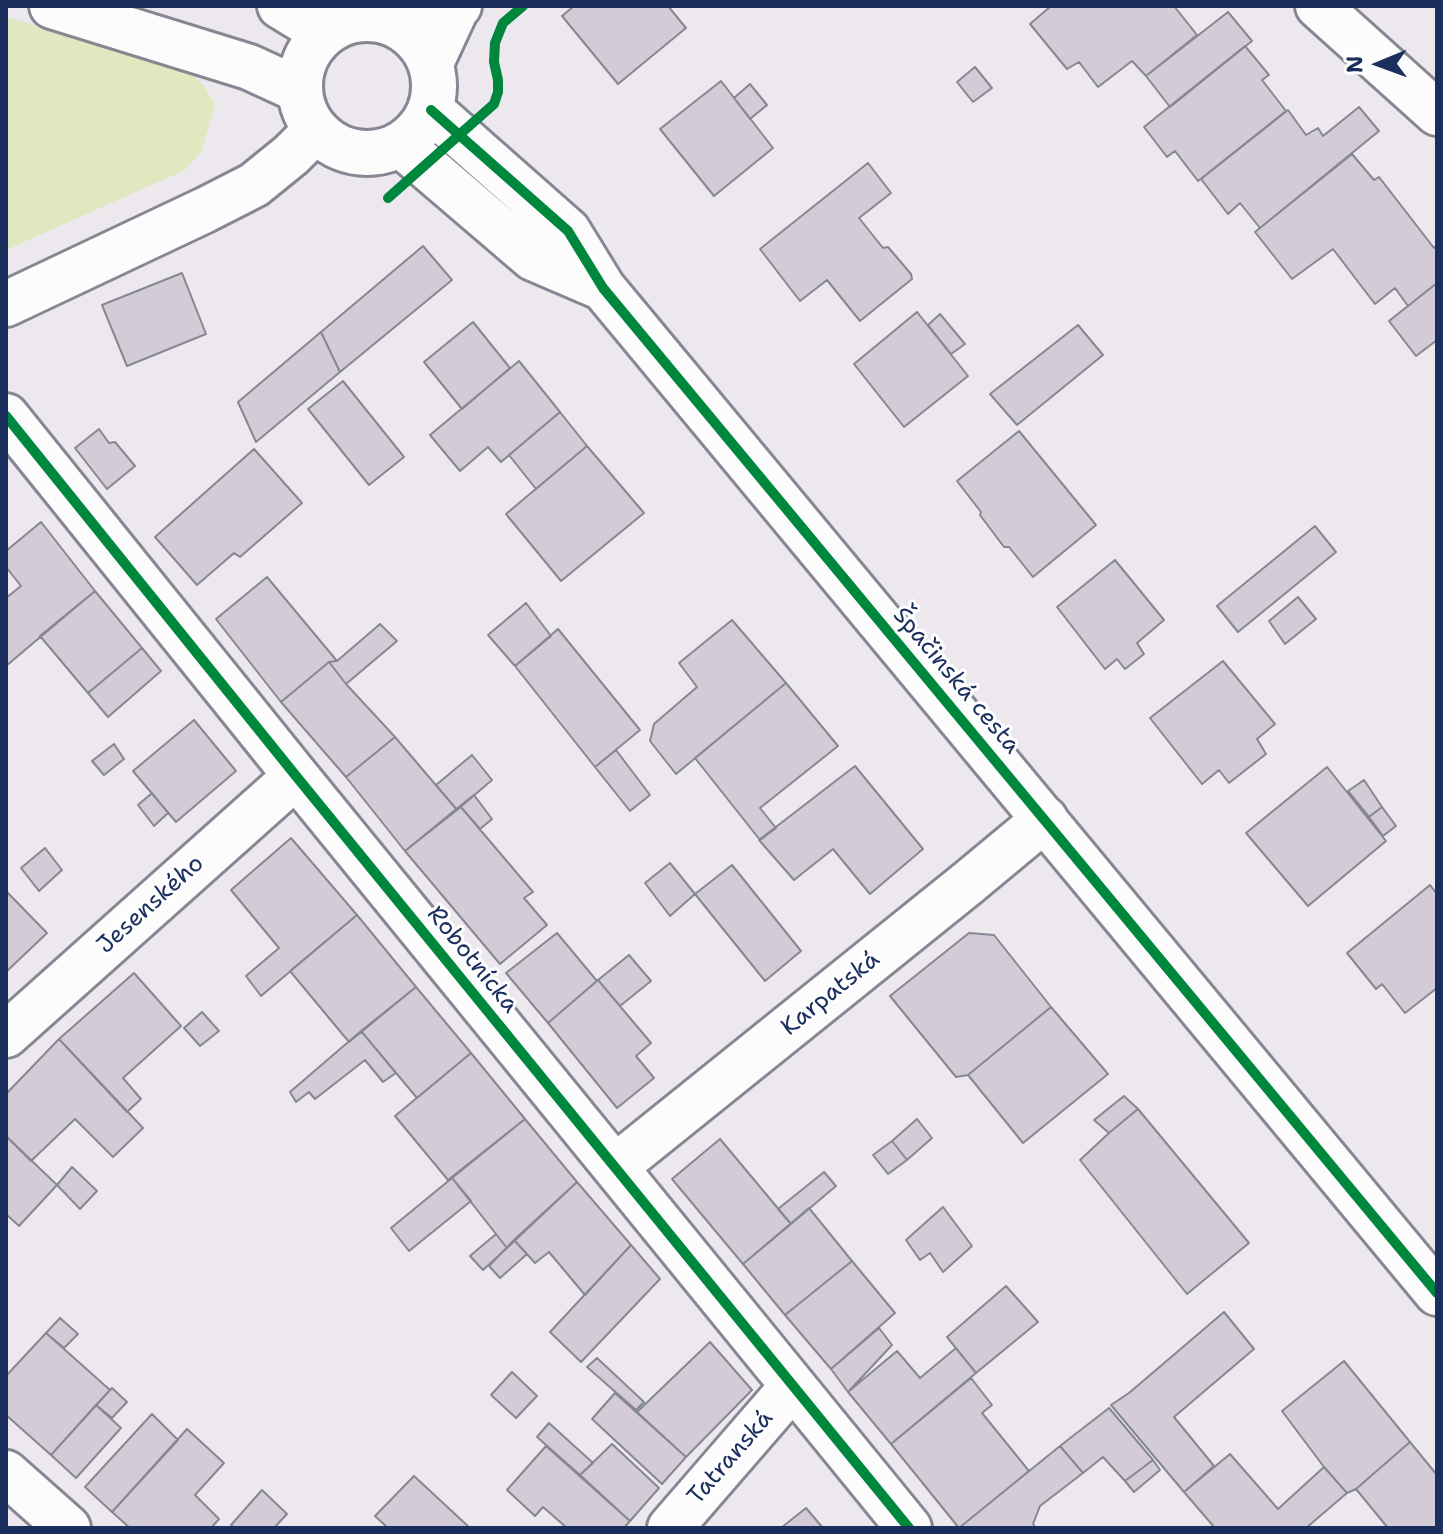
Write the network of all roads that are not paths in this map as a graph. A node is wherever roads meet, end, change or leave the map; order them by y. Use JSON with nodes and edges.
{"nodes":[{"id":1,"x":52,"y":6,"type":"edge"},
{"id":2,"x":280,"y":6,"type":"edge"},
{"id":3,"x":1318,"y":6,"type":"edge"},
{"id":4,"x":458,"y":7,"type":"edge"},
{"id":5,"x":324,"y":33,"type":"junction"},
{"id":6,"x":418,"y":47,"type":"junction"},
{"id":7,"x":299,"y":90,"type":"junction"},
{"id":8,"x":431,"y":110,"type":"junction"},
{"id":9,"x":1437,"y":113,"type":"edge"},
{"id":10,"x":315,"y":131,"type":"junction"},
{"id":11,"x":401,"y":145,"type":"junction"},
{"id":12,"x":603,"y":288,"type":"junction"},
{"id":13,"x":6,"y":304,"type":"edge"},
{"id":14,"x":6,"y":416,"type":"edge"},
{"id":15,"x":296,"y":776,"type":"junction"},
{"id":16,"x":1045,"y":819,"type":"junction"},
{"id":17,"x":6,"y":1035,"type":"edge"},
{"id":18,"x":615,"y":1167,"type":"junction"},
{"id":19,"x":1437,"y":1293,"type":"edge"},
{"id":20,"x":792,"y":1387,"type":"junction"},
{"id":21,"x":6,"y":1473,"type":"edge"},
{"id":22,"x":68,"y":1528,"type":"edge"},
{"id":23,"x":670,"y":1528,"type":"edge"},
{"id":24,"x":909,"y":1528,"type":"edge"}],
"edges":[{"from":1,"to":7,"type":"street"},
{"from":2,"to":5,"type":"street"},
{"from":3,"to":9,"type":"street"},
{"from":4,"to":6,"type":"street"},
{"from":5,"to":6,"type":"street"},
{"from":5,"to":7,"type":"street"},
{"from":6,"to":8,"type":"street"},
{"from":7,"to":10,"type":"street"},
{"from":8,"to":11,"type":"street"},
{"from":8,"to":12,"type":"street","name":"Špačinská cesta"},
{"from":10,"to":11,"type":"street"},
{"from":10,"to":13,"type":"street"},
{"from":11,"to":12,"type":"street","name":"Špačinská cesta"},
{"from":12,"to":16,"type":"street","name":"Špačinská cesta"},
{"from":14,"to":15,"type":"street","name":"Robotnícka"},
{"from":15,"to":17,"type":"street","name":"Jesenského"},
{"from":15,"to":18,"type":"street","name":"Robotnícka"},
{"from":16,"to":18,"type":"street","name":"Karpatská"},
{"from":16,"to":19,"type":"street","name":"Špačinská cesta"},
{"from":18,"to":20,"type":"street","name":"Robotnícka"},
{"from":20,"to":23,"type":"street","name":"Tatranská"},
{"from":20,"to":24,"type":"street","name":"Robotnícka"},
{"from":21,"to":22,"type":"street"}]}
